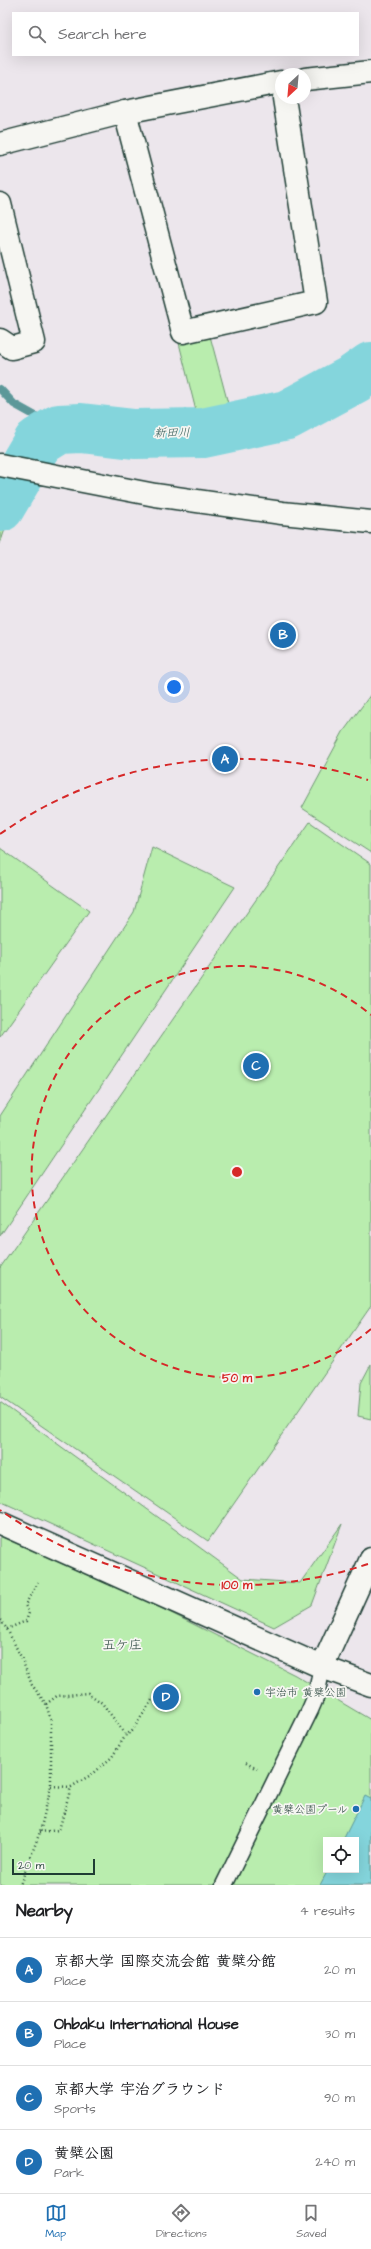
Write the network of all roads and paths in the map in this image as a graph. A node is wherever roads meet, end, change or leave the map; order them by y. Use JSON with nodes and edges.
{"nodes":[{"id":1,"x":371,"y":72,"type":"edge"},
{"id":2,"x":311,"y":78,"type":"edge"},
{"id":3,"x":275,"y":83,"type":"edge"},
{"id":4,"x":285,"y":104,"type":"edge"},
{"id":5,"x":125,"y":112,"type":"junction"},
{"id":6,"x":0,"y":144,"type":"edge"},
{"id":7,"x":0,"y":204,"type":"edge"},
{"id":8,"x":0,"y":340,"type":"edge"},
{"id":9,"x":0,"y":465,"type":"edge"},
{"id":10,"x":371,"y":522,"type":"edge"},
{"id":11,"x":0,"y":1523,"type":"edge"},
{"id":12,"x":371,"y":1559,"type":"edge"},
{"id":13,"x":38,"y":1582,"type":"dead end"},
{"id":14,"x":0,"y":1620,"type":"edge"},
{"id":15,"x":7,"y":1630,"type":"junction"},
{"id":16,"x":322,"y":1667,"type":"junction"},
{"id":17,"x":371,"y":1685,"type":"edge"},
{"id":18,"x":180,"y":1698,"type":"dead end"},
{"id":19,"x":46,"y":1704,"type":"junction"},
{"id":20,"x":126,"y":1735,"type":"junction"},
{"id":21,"x":246,"y":1763,"type":"dead end"},
{"id":22,"x":258,"y":1769,"type":"dead end"},
{"id":23,"x":51,"y":1786,"type":"junction"},
{"id":24,"x":71,"y":1787,"type":"junction"},
{"id":25,"x":40,"y":1832,"type":"junction"},
{"id":26,"x":20,"y":1885,"type":"edge"},
{"id":27,"x":224,"y":1885,"type":"edge"}],
"edges":[{"from":1,"to":2,"type":"street"},
{"from":3,"to":5,"type":"street"},
{"from":4,"to":5,"type":"street"},
{"from":5,"to":6,"type":"street"},
{"from":7,"to":8,"type":"street"},
{"from":9,"to":10,"type":"street"},
{"from":11,"to":16,"type":"street"},
{"from":12,"to":16,"type":"street"},
{"from":13,"to":15,"type":"path"},
{"from":14,"to":15,"type":"path"},
{"from":15,"to":19,"type":"path"},
{"from":16,"to":17,"type":"street"},
{"from":16,"to":27,"type":"lane"},
{"from":18,"to":20,"type":"path"},
{"from":19,"to":20,"type":"path"},
{"from":19,"to":23,"type":"path"},
{"from":20,"to":24,"type":"path"},
{"from":21,"to":22,"type":"path"},
{"from":23,"to":24,"type":"path"},
{"from":23,"to":25,"type":"path"},
{"from":24,"to":25,"type":"path"},
{"from":25,"to":26,"type":"path"}]}
